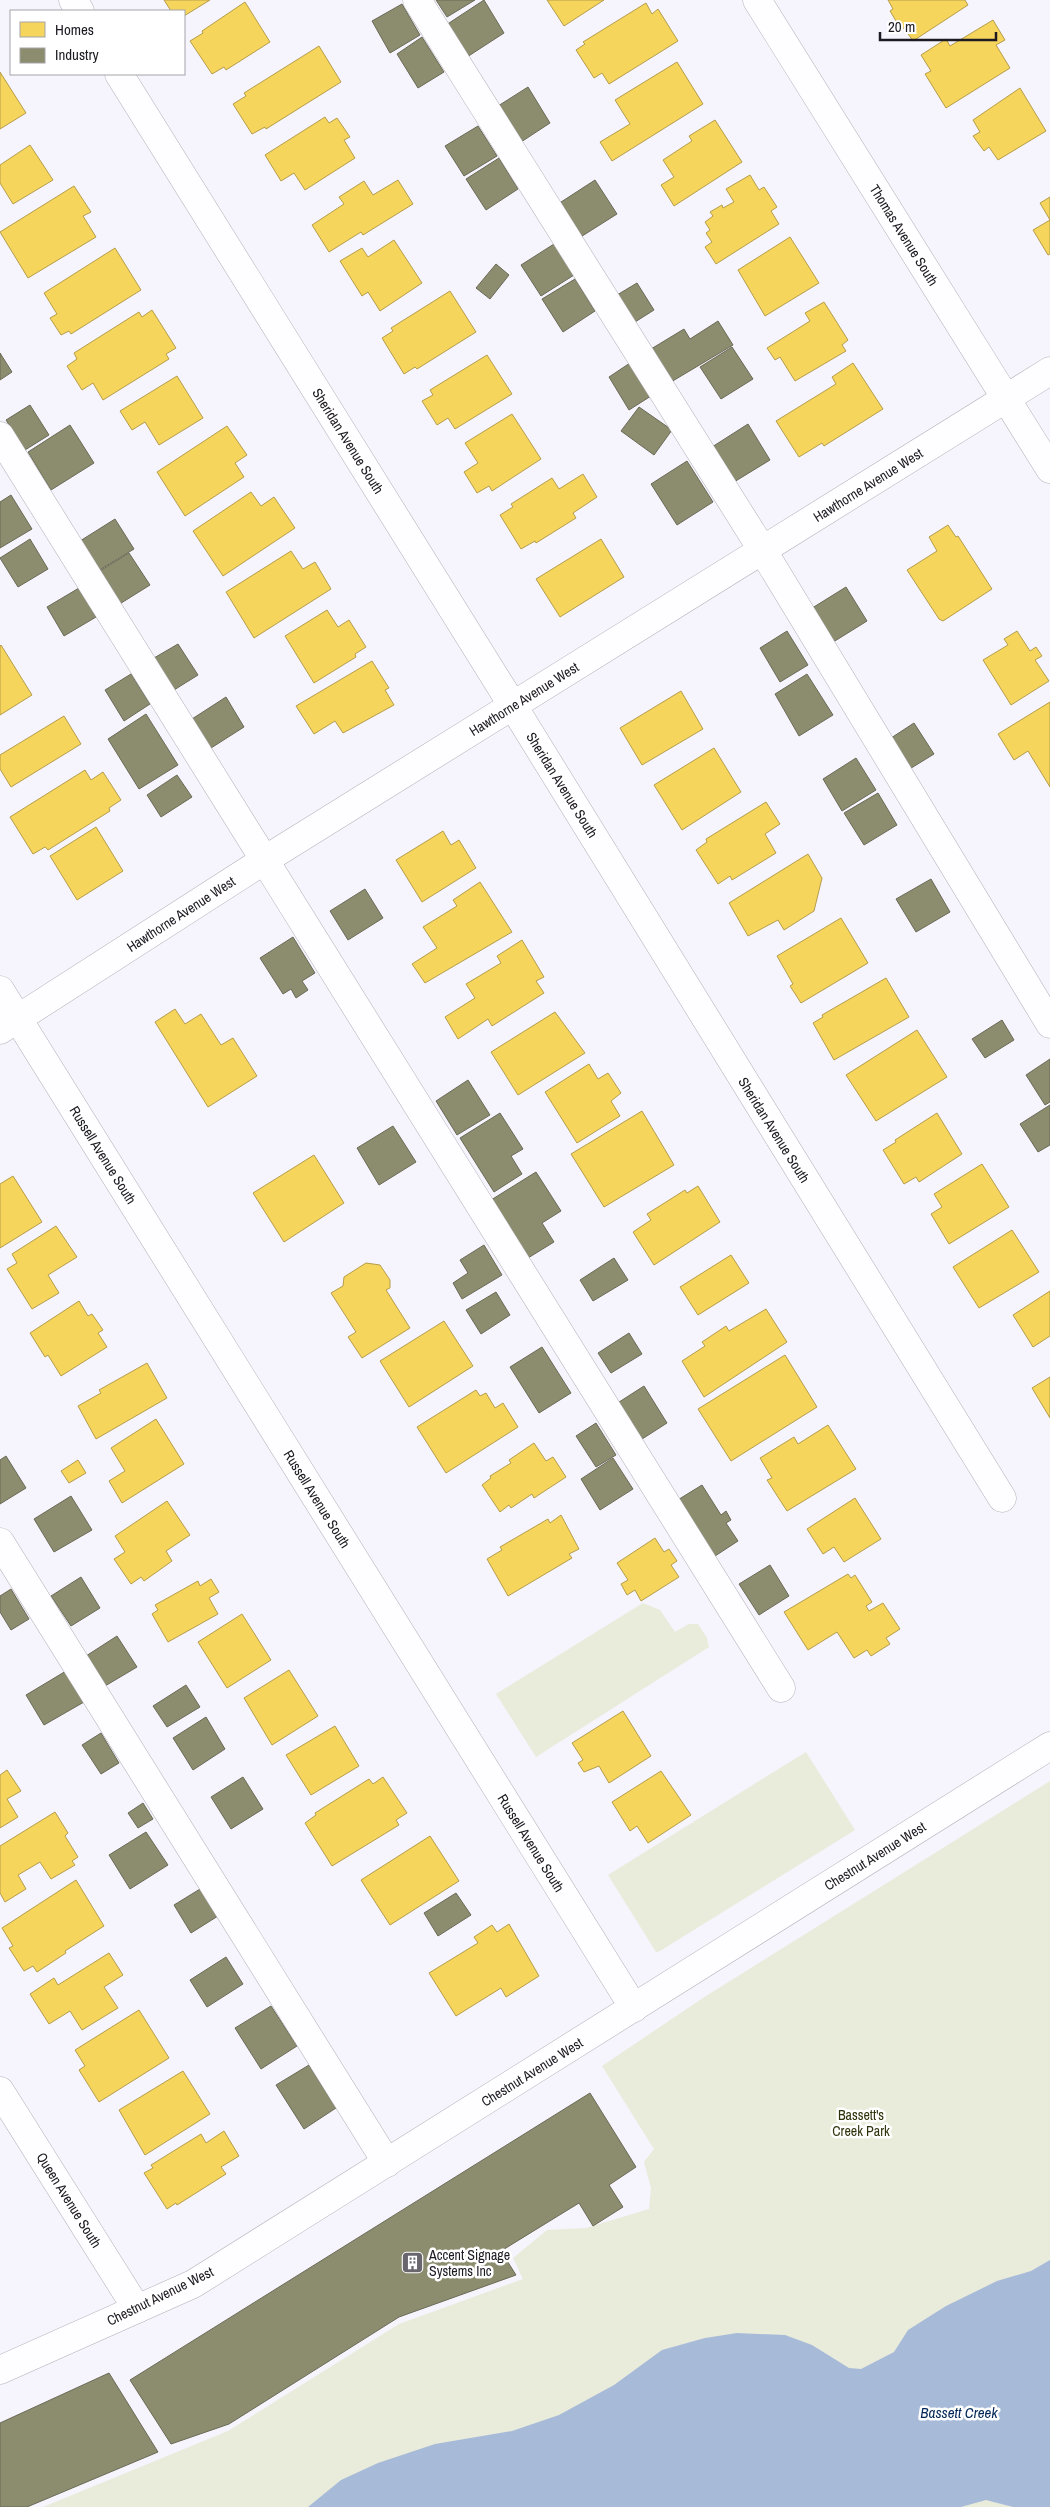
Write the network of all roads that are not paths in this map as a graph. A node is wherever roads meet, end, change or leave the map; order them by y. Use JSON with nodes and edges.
{"nodes":[{"id":1,"x":417,"y":0,"type":"edge"},
{"id":2,"x":758,"y":0,"type":"edge"},
{"id":3,"x":120,"y":75,"type":"edge"},
{"id":4,"x":1050,"y":370,"type":"edge"},
{"id":5,"x":1005,"y":398,"type":"junction"},
{"id":6,"x":0,"y":436,"type":"edge"},
{"id":7,"x":1050,"y":469,"type":"edge"},
{"id":8,"x":763,"y":550,"type":"junction"},
{"id":9,"x":513,"y":706,"type":"junction"},
{"id":10,"x":263,"y":861,"type":"junction"},
{"id":11,"x":0,"y":990,"type":"edge"},
{"id":12,"x":9,"y":1024,"type":"edge"},
{"id":13,"x":1050,"y":1024,"type":"edge"},
{"id":14,"x":1002,"y":1498,"type":"dead end"},
{"id":15,"x":0,"y":1542,"type":"edge"},
{"id":16,"x":781,"y":1688,"type":"dead end"},
{"id":17,"x":1050,"y":1746,"type":"edge"},
{"id":18,"x":634,"y":2008,"type":"junction"},
{"id":19,"x":0,"y":2091,"type":"edge"},
{"id":20,"x":387,"y":2163,"type":"junction"},
{"id":21,"x":138,"y":2309,"type":"junction"},
{"id":22,"x":0,"y":2370,"type":"edge"}],
"edges":[{"from":1,"to":8,"type":"street"},
{"from":2,"to":5,"type":"street","name":"Thomas Avenue South"},
{"from":3,"to":9,"type":"street","name":"Sheridan Avenue South"},
{"from":4,"to":5,"type":"street","name":"Hawthorne Avenue West"},
{"from":5,"to":7,"type":"street","name":"Thomas Avenue South"},
{"from":5,"to":8,"type":"street","name":"Hawthorne Avenue West"},
{"from":6,"to":10,"type":"street"},
{"from":8,"to":9,"type":"street","name":"Hawthorne Avenue West"},
{"from":8,"to":13,"type":"street"},
{"from":9,"to":10,"type":"street","name":"Hawthorne Avenue West"},
{"from":9,"to":14,"type":"street","name":"Sheridan Avenue South"},
{"from":10,"to":12,"type":"street","name":"Hawthorne Avenue West"},
{"from":10,"to":16,"type":"street"},
{"from":11,"to":12,"type":"street","name":"Russell Avenue South"},
{"from":12,"to":18,"type":"street","name":"Russell Avenue South"},
{"from":15,"to":20,"type":"street"},
{"from":17,"to":18,"type":"street","name":"Chestnut Avenue West"},
{"from":18,"to":20,"type":"street","name":"Chestnut Avenue West"},
{"from":19,"to":21,"type":"street","name":"Queen Avenue South"},
{"from":20,"to":21,"type":"street","name":"Chestnut Avenue West"},
{"from":21,"to":22,"type":"street","name":"Chestnut Avenue West"}]}
